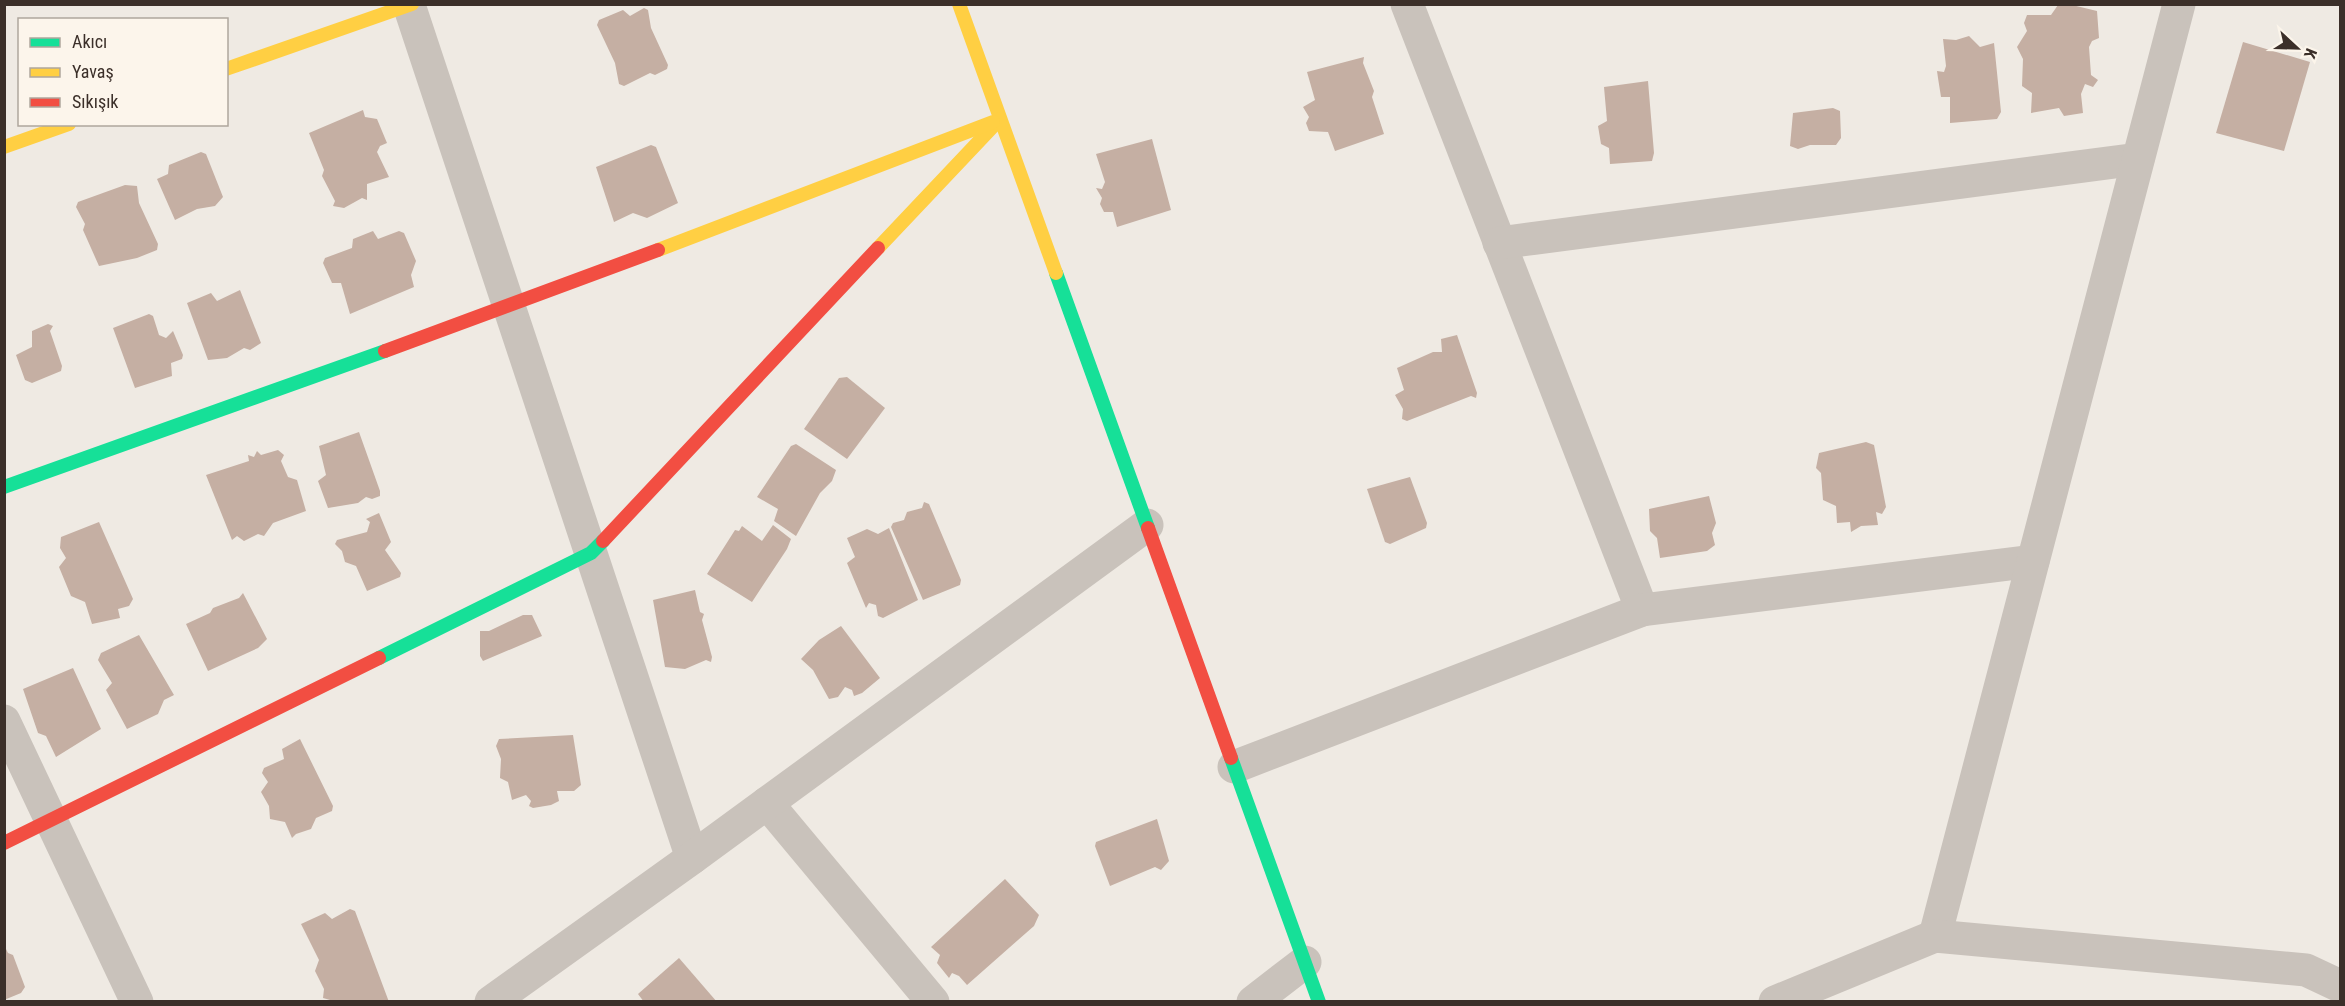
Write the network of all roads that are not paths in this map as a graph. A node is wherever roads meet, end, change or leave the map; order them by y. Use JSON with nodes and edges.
{"nodes":[{"id":1,"x":959,"y":4,"type":"edge"},
{"id":2,"x":1407,"y":4,"type":"edge"},
{"id":3,"x":2179,"y":4,"type":"edge"},
{"id":4,"x":411,"y":5,"type":"edge"},
{"id":5,"x":228,"y":68,"type":"edge"},
{"id":6,"x":1000,"y":119,"type":"junction"},
{"id":7,"x":63,"y":126,"type":"edge"},
{"id":8,"x":4,"y":147,"type":"edge"},
{"id":9,"x":2138,"y":159,"type":"junction"},
{"id":10,"x":1499,"y":243,"type":"junction"},
{"id":11,"x":509,"y":307,"type":"junction"},
{"id":12,"x":4,"y":487,"type":"edge"},
{"id":13,"x":1147,"y":525,"type":"junction"},
{"id":14,"x":591,"y":553,"type":"junction"},
{"id":15,"x":2033,"y":561,"type":"junction"},
{"id":16,"x":1642,"y":610,"type":"junction"},
{"id":17,"x":4,"y":721,"type":"edge"},
{"id":18,"x":1234,"y":767,"type":"junction"},
{"id":19,"x":767,"y":803,"type":"junction"},
{"id":20,"x":51,"y":819,"type":"junction"},
{"id":21,"x":4,"y":843,"type":"edge"},
{"id":22,"x":692,"y":858,"type":"junction"},
{"id":23,"x":1935,"y":936,"type":"junction"},
{"id":24,"x":1305,"y":962,"type":"junction"},
{"id":25,"x":2340,"y":986,"type":"edge"},
{"id":26,"x":137,"y":1002,"type":"edge"},
{"id":27,"x":491,"y":1002,"type":"edge"},
{"id":28,"x":933,"y":1002,"type":"edge"},
{"id":29,"x":1253,"y":1002,"type":"edge"},
{"id":30,"x":1319,"y":1002,"type":"edge"},
{"id":31,"x":1775,"y":1002,"type":"edge"}],
"edges":[{"from":1,"to":6,"type":"street"},
{"from":2,"to":10,"type":"street"},
{"from":3,"to":9,"type":"street"},
{"from":4,"to":5,"type":"street"},
{"from":4,"to":11,"type":"street"},
{"from":6,"to":11,"type":"street"},
{"from":6,"to":13,"type":"street"},
{"from":6,"to":14,"type":"street"},
{"from":7,"to":8,"type":"street"},
{"from":9,"to":10,"type":"street"},
{"from":9,"to":15,"type":"street"},
{"from":10,"to":16,"type":"street"},
{"from":11,"to":12,"type":"street"},
{"from":11,"to":14,"type":"street"},
{"from":13,"to":18,"type":"street"},
{"from":13,"to":19,"type":"street"},
{"from":14,"to":20,"type":"street"},
{"from":14,"to":22,"type":"street"},
{"from":15,"to":16,"type":"street"},
{"from":15,"to":23,"type":"street"},
{"from":16,"to":18,"type":"street"},
{"from":17,"to":20,"type":"street"},
{"from":18,"to":24,"type":"street"},
{"from":19,"to":22,"type":"street"},
{"from":19,"to":28,"type":"street"},
{"from":20,"to":21,"type":"street"},
{"from":20,"to":26,"type":"street"},
{"from":22,"to":27,"type":"street"},
{"from":23,"to":25,"type":"street"},
{"from":23,"to":31,"type":"street"},
{"from":24,"to":29,"type":"street"},
{"from":24,"to":30,"type":"street"}]}
